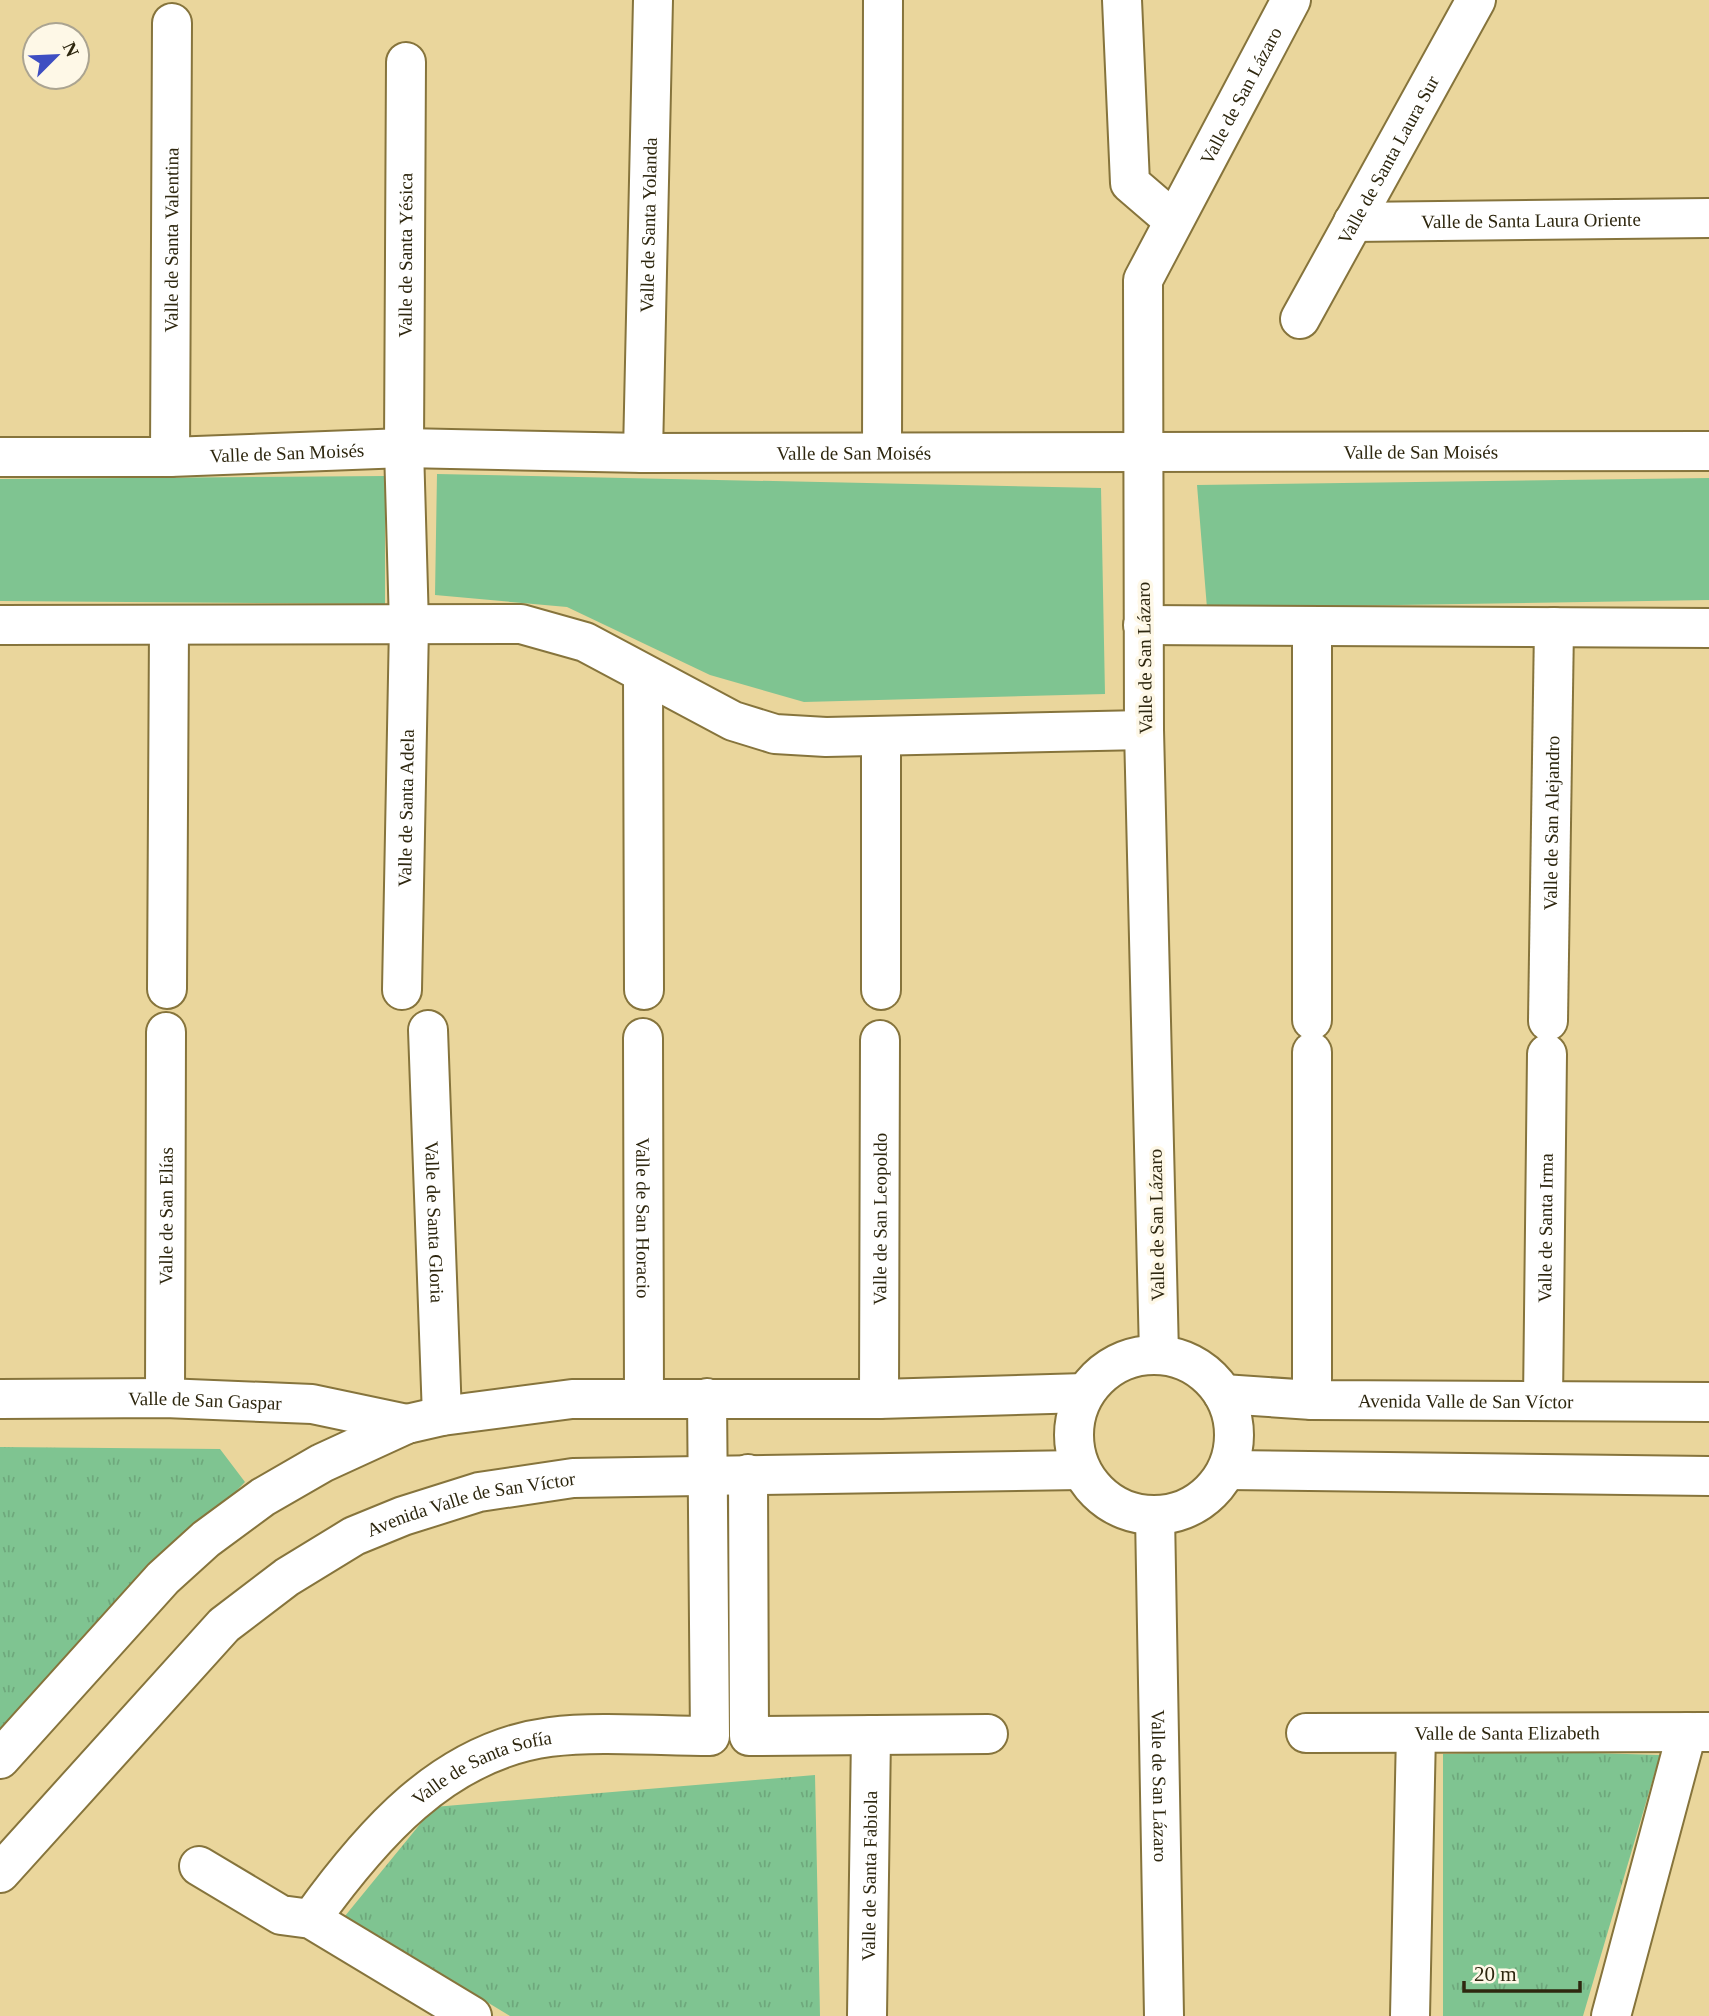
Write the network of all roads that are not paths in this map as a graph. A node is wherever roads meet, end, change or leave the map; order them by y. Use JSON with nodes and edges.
{"nodes":[{"id":1,"x":653,"y":0,"type":"edge"},
{"id":2,"x":883,"y":0,"type":"edge"},
{"id":3,"x":1122,"y":0,"type":"edge"},
{"id":4,"x":1291,"y":0,"type":"edge"},
{"id":5,"x":1476,"y":0,"type":"edge"},
{"id":6,"x":172,"y":23,"type":"dead end"},
{"id":7,"x":405,"y":62,"type":"dead end"},
{"id":8,"x":1709,"y":218,"type":"edge"},
{"id":9,"x":1173,"y":220,"type":"junction"},
{"id":10,"x":1353,"y":222,"type":"junction"},
{"id":11,"x":1300,"y":318,"type":"dead end"},
{"id":12,"x":404,"y":448,"type":"junction"},
{"id":13,"x":882,"y":452,"type":"junction"},
{"id":14,"x":1709,"y":452,"type":"edge"},
{"id":15,"x":643,"y":453,"type":"junction"},
{"id":16,"x":1142,"y":453,"type":"junction"},
{"id":17,"x":0,"y":457,"type":"edge"},
{"id":18,"x":170,"y":457,"type":"junction"},
{"id":19,"x":0,"y":625,"type":"edge"},
{"id":20,"x":409,"y":625,"type":"junction"},
{"id":21,"x":1143,"y":625,"type":"junction"},
{"id":22,"x":1312,"y":626,"type":"junction"},
{"id":23,"x":169,"y":627,"type":"junction"},
{"id":24,"x":1554,"y":627,"type":"junction"},
{"id":25,"x":1709,"y":628,"type":"edge"},
{"id":26,"x":643,"y":675,"type":"junction"},
{"id":27,"x":1144,"y":730,"type":"junction"},
{"id":28,"x":881,"y":736,"type":"junction"},
{"id":29,"x":167,"y":989,"type":"dead end"},
{"id":30,"x":402,"y":990,"type":"dead end"},
{"id":31,"x":644,"y":990,"type":"dead end"},
{"id":32,"x":881,"y":990,"type":"dead end"},
{"id":33,"x":428,"y":1030,"type":"dead end"},
{"id":34,"x":166,"y":1032,"type":"dead end"},
{"id":35,"x":1548,"y":1037,"type":"joint"},
{"id":36,"x":643,"y":1038,"type":"dead end"},
{"id":37,"x":880,"y":1040,"type":"dead end"},
{"id":38,"x":1159,"y":1354,"type":"junction"},
{"id":39,"x":1084,"y":1393,"type":"junction"},
{"id":40,"x":1223,"y":1394,"type":"junction"},
{"id":41,"x":165,"y":1398,"type":"junction"},
{"id":42,"x":706,"y":1398,"type":"junction"},
{"id":43,"x":0,"y":1399,"type":"edge"},
{"id":44,"x":644,"y":1399,"type":"junction"},
{"id":45,"x":879,"y":1399,"type":"junction"},
{"id":46,"x":1312,"y":1400,"type":"junction"},
{"id":47,"x":1543,"y":1401,"type":"junction"},
{"id":48,"x":1709,"y":1402,"type":"edge"},
{"id":49,"x":425,"y":1420,"type":"junction"},
{"id":50,"x":1081,"y":1470,"type":"junction"},
{"id":51,"x":1227,"y":1470,"type":"junction"},
{"id":52,"x":707,"y":1474,"type":"junction"},
{"id":53,"x":748,"y":1474,"type":"junction"},
{"id":54,"x":1709,"y":1476,"type":"edge"},
{"id":55,"x":1155,"y":1516,"type":"junction"},
{"id":56,"x":1698,"y":1732,"type":"edge"},
{"id":57,"x":1306,"y":1733,"type":"dead end"},
{"id":58,"x":1416,"y":1733,"type":"junction"},
{"id":59,"x":988,"y":1734,"type":"dead end"},
{"id":60,"x":871,"y":1735,"type":"junction"},
{"id":61,"x":0,"y":1759,"type":"edge"},
{"id":62,"x":199,"y":1866,"type":"dead end"},
{"id":63,"x":0,"y":1873,"type":"edge"},
{"id":64,"x":311,"y":1919,"type":"junction"},
{"id":65,"x":471,"y":2016,"type":"edge"},
{"id":66,"x":867,"y":2016,"type":"edge"},
{"id":67,"x":1164,"y":2016,"type":"edge"},
{"id":68,"x":1410,"y":2016,"type":"edge"},
{"id":69,"x":1611,"y":2016,"type":"edge"}],
"edges":[{"from":1,"to":15,"type":"street","name":"Valle de Santa Yolanda"},
{"from":2,"to":13,"type":"street"},
{"from":3,"to":9,"type":"street"},
{"from":4,"to":9,"type":"street","name":"Valle de San Lázaro"},
{"from":5,"to":10,"type":"street","name":"Valle de Santa Laura Sur"},
{"from":6,"to":18,"type":"street","name":"Valle de Santa Valentina"},
{"from":7,"to":12,"type":"street","name":"Valle de Santa Yésica"},
{"from":8,"to":10,"type":"street","name":"Valle de Santa Laura Oriente"},
{"from":9,"to":16,"type":"street","name":"Valle de San Lázaro"},
{"from":10,"to":11,"type":"street","name":"Valle de Santa Laura Sur"},
{"from":12,"to":15,"type":"street","name":"Valle de San Moisés"},
{"from":12,"to":18,"type":"street","name":"Valle de San Moisés"},
{"from":12,"to":20,"type":"street","name":"Valle de Santa Yésica"},
{"from":13,"to":15,"type":"street","name":"Valle de San Moisés"},
{"from":13,"to":16,"type":"street","name":"Valle de San Moisés"},
{"from":14,"to":16,"type":"street","name":"Valle de San Moisés"},
{"from":16,"to":21,"type":"street","name":"Valle de San Lázaro"},
{"from":17,"to":18,"type":"street","name":"Valle de San Moisés"},
{"from":19,"to":23,"type":"street"},
{"from":20,"to":23,"type":"street"},
{"from":20,"to":26,"type":"street"},
{"from":20,"to":30,"type":"street","name":"Valle de Santa Adela"},
{"from":21,"to":22,"type":"street"},
{"from":21,"to":27,"type":"street","name":"Valle de San Lázaro"},
{"from":22,"to":24,"type":"street"},
{"from":22,"to":46,"type":"street"},
{"from":23,"to":29,"type":"street"},
{"from":24,"to":25,"type":"street"},
{"from":24,"to":35,"type":"street","name":"Valle de San Alejandro"},
{"from":26,"to":28,"type":"street"},
{"from":26,"to":31,"type":"street"},
{"from":27,"to":28,"type":"street"},
{"from":27,"to":38,"type":"street","name":"Valle de San Lázaro"},
{"from":28,"to":32,"type":"street"},
{"from":33,"to":49,"type":"street","name":"Valle de Santa Gloria"},
{"from":34,"to":41,"type":"street","name":"Valle de San Elías"},
{"from":35,"to":47,"type":"street","name":"Valle de Santa Irma"},
{"from":36,"to":44,"type":"street","name":"Valle de San Horacio"},
{"from":37,"to":45,"type":"street","name":"Valle de San Leopoldo"},
{"from":38,"to":39,"type":"street"},
{"from":38,"to":40,"type":"street"},
{"from":39,"to":45,"type":"street"},
{"from":39,"to":50,"type":"street"},
{"from":40,"to":46,"type":"street","name":"Avenida Valle de San Víctor"},
{"from":40,"to":51,"type":"street"},
{"from":41,"to":43,"type":"street","name":"Valle de San Gaspar"},
{"from":41,"to":49,"type":"street","name":"Valle de San Gaspar"},
{"from":42,"to":44,"type":"street"},
{"from":42,"to":45,"type":"street"},
{"from":42,"to":52,"type":"street"},
{"from":44,"to":49,"type":"street"},
{"from":46,"to":47,"type":"street","name":"Avenida Valle de San Víctor"},
{"from":47,"to":48,"type":"street","name":"Avenida Valle de San Víctor"},
{"from":49,"to":61,"type":"street"},
{"from":50,"to":53,"type":"street","name":"Avenida Valle de San Víctor"},
{"from":50,"to":55,"type":"street"},
{"from":51,"to":54,"type":"street"},
{"from":51,"to":55,"type":"street"},
{"from":52,"to":53,"type":"street","name":"Avenida Valle de San Víctor"},
{"from":52,"to":63,"type":"street","name":"Avenida Valle de San Víctor"},
{"from":52,"to":64,"type":"street","name":"Valle de Santa Sofía"},
{"from":53,"to":60,"type":"street"},
{"from":55,"to":67,"type":"street","name":"Valle de San Lázaro"},
{"from":56,"to":58,"type":"street","name":"Valle de Santa Elizabeth"},
{"from":56,"to":69,"type":"street"},
{"from":57,"to":58,"type":"street","name":"Valle de Santa Elizabeth"},
{"from":58,"to":68,"type":"street"},
{"from":59,"to":60,"type":"street"},
{"from":60,"to":66,"type":"street","name":"Valle de Santa Fabiola"},
{"from":62,"to":64,"type":"street"},
{"from":64,"to":65,"type":"street"}]}
